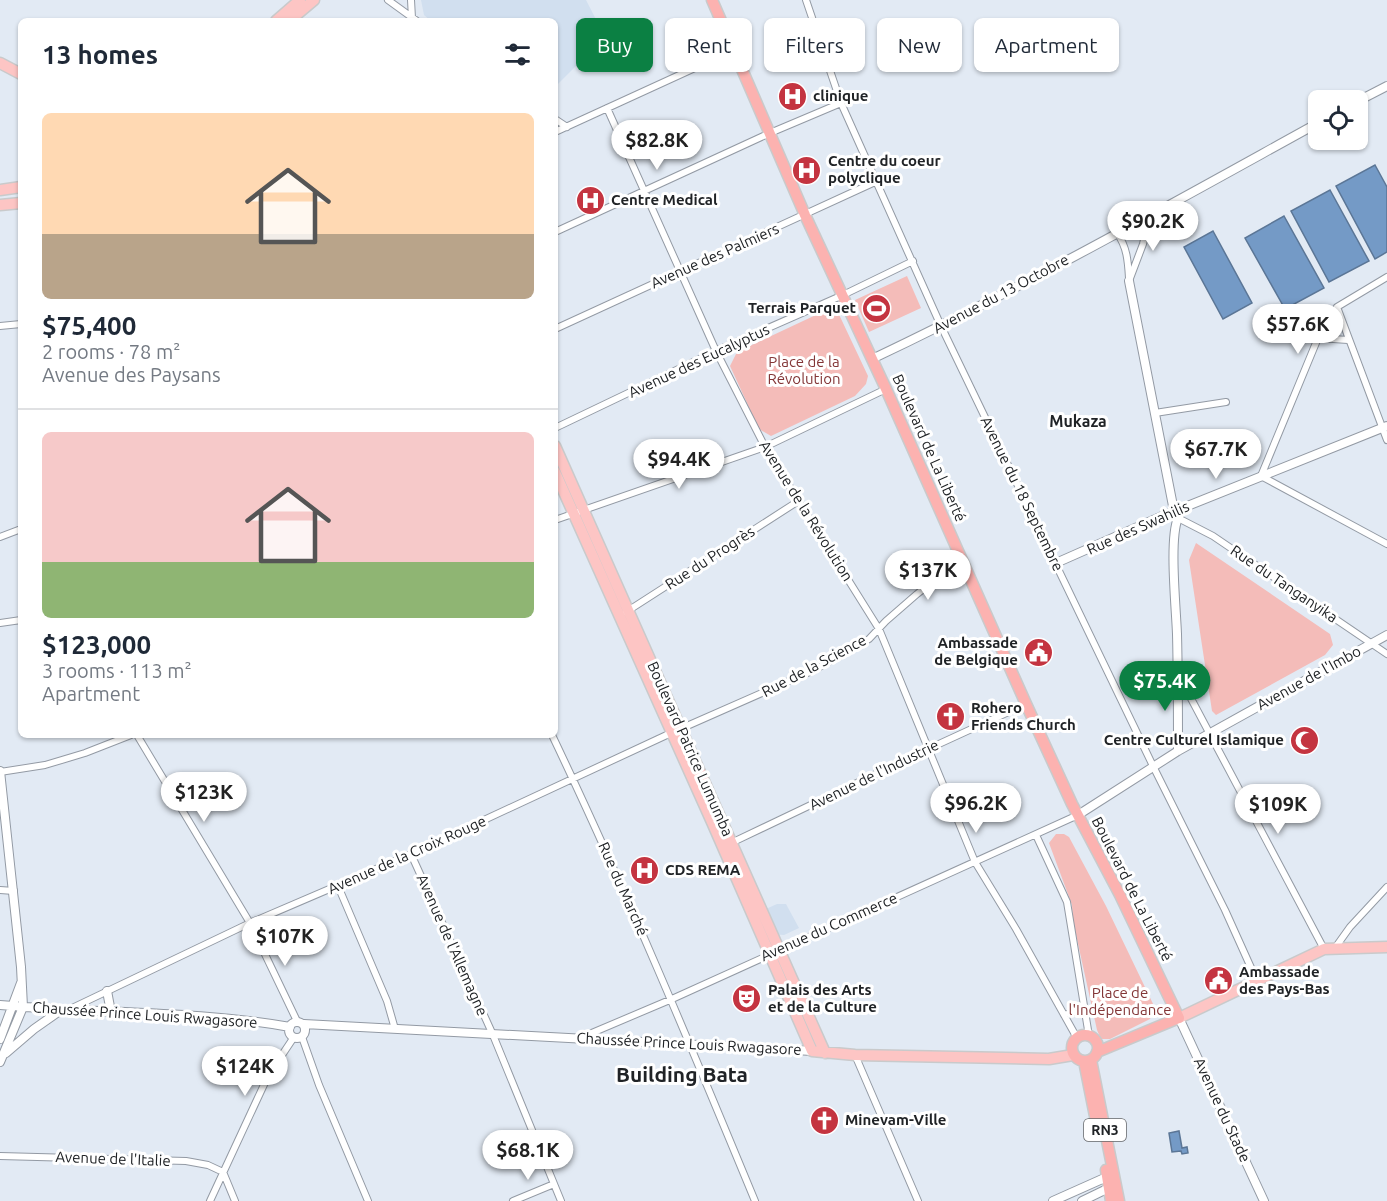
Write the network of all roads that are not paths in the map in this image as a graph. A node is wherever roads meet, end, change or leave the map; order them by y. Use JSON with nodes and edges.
{"nodes":[{"id":1,"x":300,"y":0,"type":"edge"},
{"id":2,"x":314,"y":0,"type":"edge"},
{"id":3,"x":388,"y":0,"type":"edge"},
{"id":4,"x":411,"y":0,"type":"edge"},
{"id":5,"x":712,"y":0,"type":"edge"},
{"id":6,"x":806,"y":0,"type":"edge"},
{"id":7,"x":279,"y":18,"type":"edge"},
{"id":8,"x":293,"y":18,"type":"edge"},
{"id":9,"x":413,"y":18,"type":"edge"},
{"id":10,"x":414,"y":18,"type":"edge"},
{"id":11,"x":720,"y":18,"type":"edge"},
{"id":12,"x":0,"y":63,"type":"edge"},
{"id":13,"x":18,"y":72,"type":"edge"},
{"id":14,"x":686,"y":72,"type":"edge"},
{"id":15,"x":744,"y":72,"type":"edge"},
{"id":16,"x":1387,"y":86,"type":"edge"},
{"id":17,"x":1368,"y":96,"type":"edge"},
{"id":18,"x":841,"y":103,"type":"junction"},
{"id":19,"x":608,"y":108,"type":"junction"},
{"id":20,"x":558,"y":121,"type":"edge"},
{"id":21,"x":567,"y":127,"type":"junction"},
{"id":22,"x":1308,"y":128,"type":"edge"},
{"id":23,"x":558,"y":131,"type":"edge"},
{"id":24,"x":770,"y":133,"type":"junction"},
{"id":25,"x":875,"y":182,"type":"junction"},
{"id":26,"x":18,"y":187,"type":"edge"},
{"id":27,"x":0,"y":190,"type":"edge"},
{"id":28,"x":644,"y":190,"type":"junction"},
{"id":29,"x":18,"y":202,"type":"edge"},
{"id":30,"x":0,"y":205,"type":"edge"},
{"id":31,"x":1150,"y":214,"type":"junction"},
{"id":32,"x":805,"y":215,"type":"junction"},
{"id":33,"x":558,"y":231,"type":"edge"},
{"id":34,"x":1117,"y":233,"type":"junction"},
{"id":35,"x":913,"y":261,"type":"junction"},
{"id":36,"x":680,"y":272,"type":"junction"},
{"id":37,"x":1387,"y":278,"type":"edge"},
{"id":38,"x":1129,"y":281,"type":"junction"},
{"id":39,"x":843,"y":295,"type":"junction"},
{"id":40,"x":1337,"y":307,"type":"junction"},
{"id":41,"x":18,"y":324,"type":"edge"},
{"id":42,"x":0,"y":326,"type":"edge"},
{"id":43,"x":941,"y":326,"type":"junction"},
{"id":44,"x":558,"y":328,"type":"edge"},
{"id":45,"x":1318,"y":338,"type":"junction"},
{"id":46,"x":1348,"y":340,"type":"junction"},
{"id":47,"x":716,"y":351,"type":"junction"},
{"id":48,"x":872,"y":359,"type":"junction"},
{"id":49,"x":886,"y":389,"type":"junction"},
{"id":50,"x":1226,"y":402,"type":"dead end"},
{"id":51,"x":1155,"y":413,"type":"junction"},
{"id":52,"x":558,"y":427,"type":"edge"},
{"id":53,"x":1385,"y":427,"type":"edge"},
{"id":54,"x":1387,"y":440,"type":"edge"},
{"id":55,"x":765,"y":447,"type":"junction"},
{"id":56,"x":558,"y":454,"type":"edge"},
{"id":57,"x":1261,"y":476,"type":"junction"},
{"id":58,"x":558,"y":477,"type":"edge"},
{"id":59,"x":800,"y":500,"type":"junction"},
{"id":60,"x":579,"y":512,"type":"junction"},
{"id":61,"x":1176,"y":514,"type":"junction"},
{"id":62,"x":558,"y":519,"type":"edge"},
{"id":63,"x":18,"y":530,"type":"edge"},
{"id":64,"x":0,"y":537,"type":"edge"},
{"id":65,"x":1387,"y":544,"type":"edge"},
{"id":66,"x":963,"y":558,"type":"junction"},
{"id":67,"x":1056,"y":563,"type":"junction"},
{"id":68,"x":625,"y":613,"type":"junction"},
{"id":69,"x":18,"y":620,"type":"edge"},
{"id":70,"x":0,"y":623,"type":"edge"},
{"id":71,"x":879,"y":629,"type":"junction"},
{"id":72,"x":1387,"y":635,"type":"edge"},
{"id":73,"x":1371,"y":645,"type":"junction"},
{"id":74,"x":1387,"y":654,"type":"edge"},
{"id":75,"x":1178,"y":673,"type":"junction"},
{"id":76,"x":1026,"y":704,"type":"junction"},
{"id":77,"x":675,"y":731,"type":"junction"},
{"id":78,"x":1211,"y":732,"type":"junction"},
{"id":79,"x":123,"y":738,"type":"edge"},
{"id":80,"x":139,"y":738,"type":"edge"},
{"id":81,"x":553,"y":738,"type":"edge"},
{"id":82,"x":928,"y":748,"type":"junction"},
{"id":83,"x":1178,"y":751,"type":"junction"},
{"id":84,"x":1153,"y":766,"type":"junction"},
{"id":85,"x":0,"y":772,"type":"edge"},
{"id":86,"x":572,"y":778,"type":"junction"},
{"id":87,"x":1078,"y":815,"type":"junction"},
{"id":88,"x":1036,"y":835,"type":"junction"},
{"id":89,"x":727,"y":845,"type":"junction"},
{"id":90,"x":411,"y":854,"type":"junction"},
{"id":91,"x":975,"y":862,"type":"junction"},
{"id":92,"x":338,"y":886,"type":"junction"},
{"id":93,"x":1387,"y":887,"type":"edge"},
{"id":94,"x":0,"y":890,"type":"edge"},
{"id":95,"x":14,"y":891,"type":"junction"},
{"id":96,"x":250,"y":923,"type":"junction"},
{"id":97,"x":1387,"y":948,"type":"edge"},
{"id":98,"x":1329,"y":949,"type":"junction"},
{"id":99,"x":775,"y":951,"type":"junction"},
{"id":100,"x":22,"y":981,"type":"junction"},
{"id":101,"x":1257,"y":981,"type":"junction"},
{"id":102,"x":107,"y":991,"type":"junction"},
{"id":103,"x":672,"y":999,"type":"junction"},
{"id":104,"x":0,"y":1005,"type":"edge"},
{"id":105,"x":11,"y":1006,"type":"junction"},
{"id":106,"x":23,"y":1007,"type":"junction"},
{"id":107,"x":1084,"y":1009,"type":"junction"},
{"id":108,"x":65,"y":1010,"type":"junction"},
{"id":109,"x":111,"y":1011,"type":"junction"},
{"id":110,"x":1064,"y":1016,"type":"junction"},
{"id":111,"x":1179,"y":1018,"type":"junction"},
{"id":112,"x":301,"y":1023,"type":"junction"},
{"id":113,"x":290,"y":1027,"type":"junction"},
{"id":114,"x":396,"y":1029,"type":"junction"},
{"id":115,"x":493,"y":1035,"type":"junction"},
{"id":116,"x":298,"y":1037,"type":"junction"},
{"id":117,"x":1083,"y":1037,"type":"junction"},
{"id":118,"x":580,"y":1038,"type":"junction"},
{"id":119,"x":0,"y":1039,"type":"edge"},
{"id":120,"x":690,"y":1044,"type":"junction"},
{"id":121,"x":812,"y":1052,"type":"junction"},
{"id":122,"x":825,"y":1053,"type":"junction"},
{"id":123,"x":855,"y":1055,"type":"junction"},
{"id":124,"x":1073,"y":1055,"type":"junction"},
{"id":125,"x":2,"y":1058,"type":"edge"},
{"id":126,"x":1090,"y":1058,"type":"junction"},
{"id":127,"x":0,"y":1156,"type":"edge"},
{"id":128,"x":223,"y":1172,"type":"junction"},
{"id":129,"x":1111,"y":1181,"type":"junction"},
{"id":130,"x":554,"y":1184,"type":"junction"},
{"id":131,"x":1074,"y":1192,"type":"junction"},
{"id":132,"x":210,"y":1201,"type":"edge"},
{"id":133,"x":235,"y":1201,"type":"edge"},
{"id":134,"x":368,"y":1201,"type":"edge"},
{"id":135,"x":513,"y":1201,"type":"edge"},
{"id":136,"x":561,"y":1201,"type":"edge"},
{"id":137,"x":755,"y":1201,"type":"edge"},
{"id":138,"x":918,"y":1201,"type":"edge"},
{"id":139,"x":1053,"y":1201,"type":"edge"},
{"id":140,"x":1080,"y":1201,"type":"edge"},
{"id":141,"x":1111,"y":1201,"type":"edge"},
{"id":142,"x":1119,"y":1201,"type":"edge"},
{"id":143,"x":1264,"y":1201,"type":"edge"}],
"edges":[{"from":1,"to":7,"type":"main road"},
{"from":2,"to":8,"type":"main road"},
{"from":3,"to":9,"type":"street"},
{"from":4,"to":10,"type":"street"},
{"from":5,"to":11,"type":"highway"},
{"from":6,"to":18,"type":"street","name":"Avenue du 18 Septembre"},
{"from":12,"to":13,"type":"main road"},
{"from":14,"to":19,"type":"street"},
{"from":15,"to":24,"type":"highway","name":"Boulevard de La Liberté"},
{"from":16,"to":17,"type":"street"},
{"from":18,"to":24,"type":"street"},
{"from":18,"to":25,"type":"street","name":"Avenue du 18 Septembre"},
{"from":19,"to":21,"type":"street"},
{"from":19,"to":28,"type":"street","name":"Avenue de la Révolution"},
{"from":20,"to":21,"type":"street"},
{"from":21,"to":23,"type":"street"},
{"from":22,"to":31,"type":"street","name":"Avenue du 13 Octobre"},
{"from":24,"to":28,"type":"street"},
{"from":24,"to":32,"type":"highway","name":"Boulevard de La Liberté"},
{"from":25,"to":32,"type":"street","name":"Avenue des Palmiers"},
{"from":25,"to":35,"type":"street","name":"Avenue du 18 Septembre"},
{"from":26,"to":27,"type":"main road"},
{"from":28,"to":33,"type":"street"},
{"from":28,"to":36,"type":"street","name":"Avenue de la Révolution"},
{"from":29,"to":30,"type":"main road"},
{"from":31,"to":34,"type":"street","name":"Avenue du 13 Octobre"},
{"from":31,"to":38,"type":"street"},
{"from":32,"to":36,"type":"street","name":"Avenue des Palmiers"},
{"from":32,"to":39,"type":"highway","name":"Boulevard de La Liberté"},
{"from":34,"to":38,"type":"street"},
{"from":34,"to":43,"type":"street","name":"Avenue du 13 Octobre"},
{"from":35,"to":39,"type":"street","name":"Avenue des Eucalyptus"},
{"from":35,"to":43,"type":"street","name":"Avenue du 18 Septembre"},
{"from":36,"to":44,"type":"street","name":"Avenue des Palmiers"},
{"from":36,"to":47,"type":"street","name":"Avenue de la Révolution"},
{"from":37,"to":40,"type":"street"},
{"from":38,"to":51,"type":"street"},
{"from":39,"to":47,"type":"street","name":"Avenue des Eucalyptus"},
{"from":39,"to":48,"type":"highway","name":"Boulevard de La Liberté"},
{"from":40,"to":45,"type":"street"},
{"from":40,"to":46,"type":"street"},
{"from":41,"to":42,"type":"street"},
{"from":43,"to":48,"type":"street","name":"Avenue du 13 Octobre"},
{"from":43,"to":67,"type":"street","name":"Avenue du 18 Septembre"},
{"from":45,"to":46,"type":"street"},
{"from":45,"to":57,"type":"street"},
{"from":46,"to":53,"type":"street"},
{"from":47,"to":52,"type":"street","name":"Avenue des Eucalyptus"},
{"from":47,"to":55,"type":"street","name":"Avenue de la Révolution"},
{"from":48,"to":49,"type":"highway","name":"Boulevard de La Liberté"},
{"from":49,"to":55,"type":"street"},
{"from":49,"to":66,"type":"highway","name":"Boulevard de La Liberté"},
{"from":50,"to":51,"type":"street"},
{"from":51,"to":61,"type":"street"},
{"from":53,"to":54,"type":"street"},
{"from":53,"to":57,"type":"street","name":"Rue des Swahilis"},
{"from":55,"to":59,"type":"street","name":"Avenue de la Révolution"},
{"from":55,"to":60,"type":"street"},
{"from":56,"to":60,"type":"main road","name":"Boulevard Patrice Lumumba"},
{"from":57,"to":61,"type":"street","name":"Rue des Swahilis"},
{"from":57,"to":65,"type":"street"},
{"from":58,"to":60,"type":"main road","name":"Boulevard Patrice Lumumba"},
{"from":59,"to":68,"type":"street","name":"Rue du Progrès"},
{"from":59,"to":71,"type":"street","name":"Avenue de la Révolution"},
{"from":60,"to":62,"type":"street"},
{"from":60,"to":68,"type":"main road","name":"Boulevard Patrice Lumumba"},
{"from":61,"to":67,"type":"street","name":"Rue des Swahilis"},
{"from":61,"to":73,"type":"street","name":"Rue du Tanganyika"},
{"from":61,"to":75,"type":"street"},
{"from":63,"to":64,"type":"street"},
{"from":66,"to":71,"type":"street","name":"Rue de la Science"},
{"from":66,"to":76,"type":"highway","name":"Boulevard de La Liberté"},
{"from":67,"to":84,"type":"street","name":"Avenue du 18 Septembre"},
{"from":68,"to":77,"type":"main road","name":"Boulevard Patrice Lumumba"},
{"from":69,"to":70,"type":"street"},
{"from":71,"to":77,"type":"street","name":"Rue de la Science"},
{"from":71,"to":82,"type":"street","name":"Avenue de la Révolution"},
{"from":72,"to":73,"type":"street","name":"Avenue de l'Imbo"},
{"from":73,"to":74,"type":"street","name":"Rue du Tanganyika"},
{"from":73,"to":78,"type":"street","name":"Avenue de l'Imbo"},
{"from":75,"to":78,"type":"street"},
{"from":75,"to":83,"type":"street"},
{"from":76,"to":82,"type":"street","name":"Avenue de l'Industrie"},
{"from":76,"to":87,"type":"highway","name":"Boulevard de La Liberté"},
{"from":77,"to":86,"type":"street","name":"Avenue de la Croix Rouge"},
{"from":77,"to":89,"type":"main road","name":"Boulevard Patrice Lumumba"},
{"from":78,"to":83,"type":"street","name":"Avenue de l'Imbo"},
{"from":78,"to":98,"type":"street"},
{"from":79,"to":85,"type":"street"},
{"from":80,"to":96,"type":"street"},
{"from":81,"to":86,"type":"street","name":"Rue du Marché"},
{"from":82,"to":89,"type":"street","name":"Avenue de l'Industrie"},
{"from":82,"to":91,"type":"street","name":"Avenue de la Révolution"},
{"from":83,"to":84,"type":"street","name":"Avenue de l'Imbo"},
{"from":84,"to":87,"type":"street","name":"Avenue de l'Imbo"},
{"from":84,"to":101,"type":"street","name":"Avenue du 18 Septembre"},
{"from":85,"to":95,"type":"street"},
{"from":86,"to":90,"type":"street","name":"Avenue de la Croix Rouge"},
{"from":86,"to":103,"type":"street","name":"Rue du Marché"},
{"from":87,"to":88,"type":"street","name":"Avenue du Commerce"},
{"from":87,"to":111,"type":"highway","name":"Boulevard de La Liberté"},
{"from":88,"to":91,"type":"street","name":"Avenue du Commerce"},
{"from":88,"to":107,"type":"street"},
{"from":89,"to":99,"type":"main road","name":"Boulevard Patrice Lumumba"},
{"from":90,"to":92,"type":"street","name":"Avenue de la Croix Rouge"},
{"from":90,"to":115,"type":"street","name":"Avenue de l'Allemagne"},
{"from":91,"to":99,"type":"street","name":"Avenue du Commerce"},
{"from":91,"to":110,"type":"street","name":"Avenue de la Révolution"},
{"from":92,"to":96,"type":"street","name":"Avenue de la Croix Rouge"},
{"from":92,"to":114,"type":"street"},
{"from":93,"to":98,"type":"street"},
{"from":94,"to":95,"type":"street"},
{"from":95,"to":100,"type":"street"},
{"from":96,"to":102,"type":"street","name":"Avenue de la Croix Rouge"},
{"from":96,"to":112,"type":"street"},
{"from":97,"to":98,"type":"main road"},
{"from":98,"to":101,"type":"main road"},
{"from":99,"to":103,"type":"street","name":"Avenue du Commerce"},
{"from":99,"to":121,"type":"main road","name":"Boulevard Patrice Lumumba"},
{"from":99,"to":122,"type":"main road","name":"Boulevard Patrice Lumumba"},
{"from":100,"to":105,"type":"street"},
{"from":100,"to":106,"type":"street"},
{"from":101,"to":111,"type":"main road"},
{"from":102,"to":108,"type":"street","name":"Avenue de la Croix Rouge"},
{"from":102,"to":109,"type":"street"},
{"from":103,"to":118,"type":"street","name":"Avenue du Commerce"},
{"from":103,"to":120,"type":"street","name":"Rue du Marché"},
{"from":104,"to":105,"type":"street","name":"Chaussée Prince Louis Rwagasore"},
{"from":105,"to":106,"type":"street","name":"Chaussée Prince Louis Rwagasore"},
{"from":105,"to":119,"type":"street"},
{"from":106,"to":108,"type":"street","name":"Chaussée Prince Louis Rwagasore"},
{"from":106,"to":125,"type":"street"},
{"from":107,"to":110,"type":"street"},
{"from":107,"to":117,"type":"street"},
{"from":108,"to":109,"type":"street","name":"Chaussée Prince Louis Rwagasore"},
{"from":108,"to":125,"type":"street"},
{"from":109,"to":113,"type":"street","name":"Chaussée Prince Louis Rwagasore"},
{"from":110,"to":117,"type":"street","name":"Avenue de la Révolution"},
{"from":111,"to":126,"type":"highway"},
{"from":111,"to":143,"type":"street","name":"Avenue du Stade"},
{"from":112,"to":113,"type":"street"},
{"from":112,"to":114,"type":"street","name":"Chaussée Prince Louis Rwagasore"},
{"from":112,"to":116,"type":"street"},
{"from":113,"to":116,"type":"street"},
{"from":114,"to":115,"type":"street","name":"Chaussée Prince Louis Rwagasore"},
{"from":115,"to":118,"type":"street","name":"Chaussée Prince Louis Rwagasore"},
{"from":115,"to":130,"type":"street","name":"Avenue de l'Allemagne"},
{"from":116,"to":128,"type":"street"},
{"from":116,"to":134,"type":"street"},
{"from":117,"to":124,"type":"highway"},
{"from":117,"to":126,"type":"highway","number":"RN3"},
{"from":118,"to":120,"type":"street","name":"Chaussée Prince Louis Rwagasore"},
{"from":120,"to":121,"type":"street","name":"Chaussée Prince Louis Rwagasore"},
{"from":120,"to":137,"type":"street","name":"Rue du Marché"},
{"from":121,"to":122,"type":"main road","name":"Chaussée Prince Louis Rwagasore"},
{"from":122,"to":123,"type":"main road","name":"Chaussée Prince Louis Rwagasore"},
{"from":123,"to":124,"type":"main road","name":"Chaussée Prince Louis Rwagasore"},
{"from":123,"to":138,"type":"street"},
{"from":124,"to":126,"type":"highway"},
{"from":126,"to":129,"type":"highway","number":"RN3"},
{"from":127,"to":128,"type":"street","name":"Avenue de l'Italie"},
{"from":128,"to":132,"type":"street"},
{"from":128,"to":133,"type":"street"},
{"from":129,"to":131,"type":"street"},
{"from":129,"to":140,"type":"street"},
{"from":129,"to":141,"type":"highway","number":"RN3"},
{"from":129,"to":142,"type":"highway","number":"RN3"},
{"from":130,"to":135,"type":"street"},
{"from":130,"to":136,"type":"street","name":"Avenue de l'Allemagne"},
{"from":131,"to":139,"type":"street"},
{"from":131,"to":140,"type":"street"}]}
